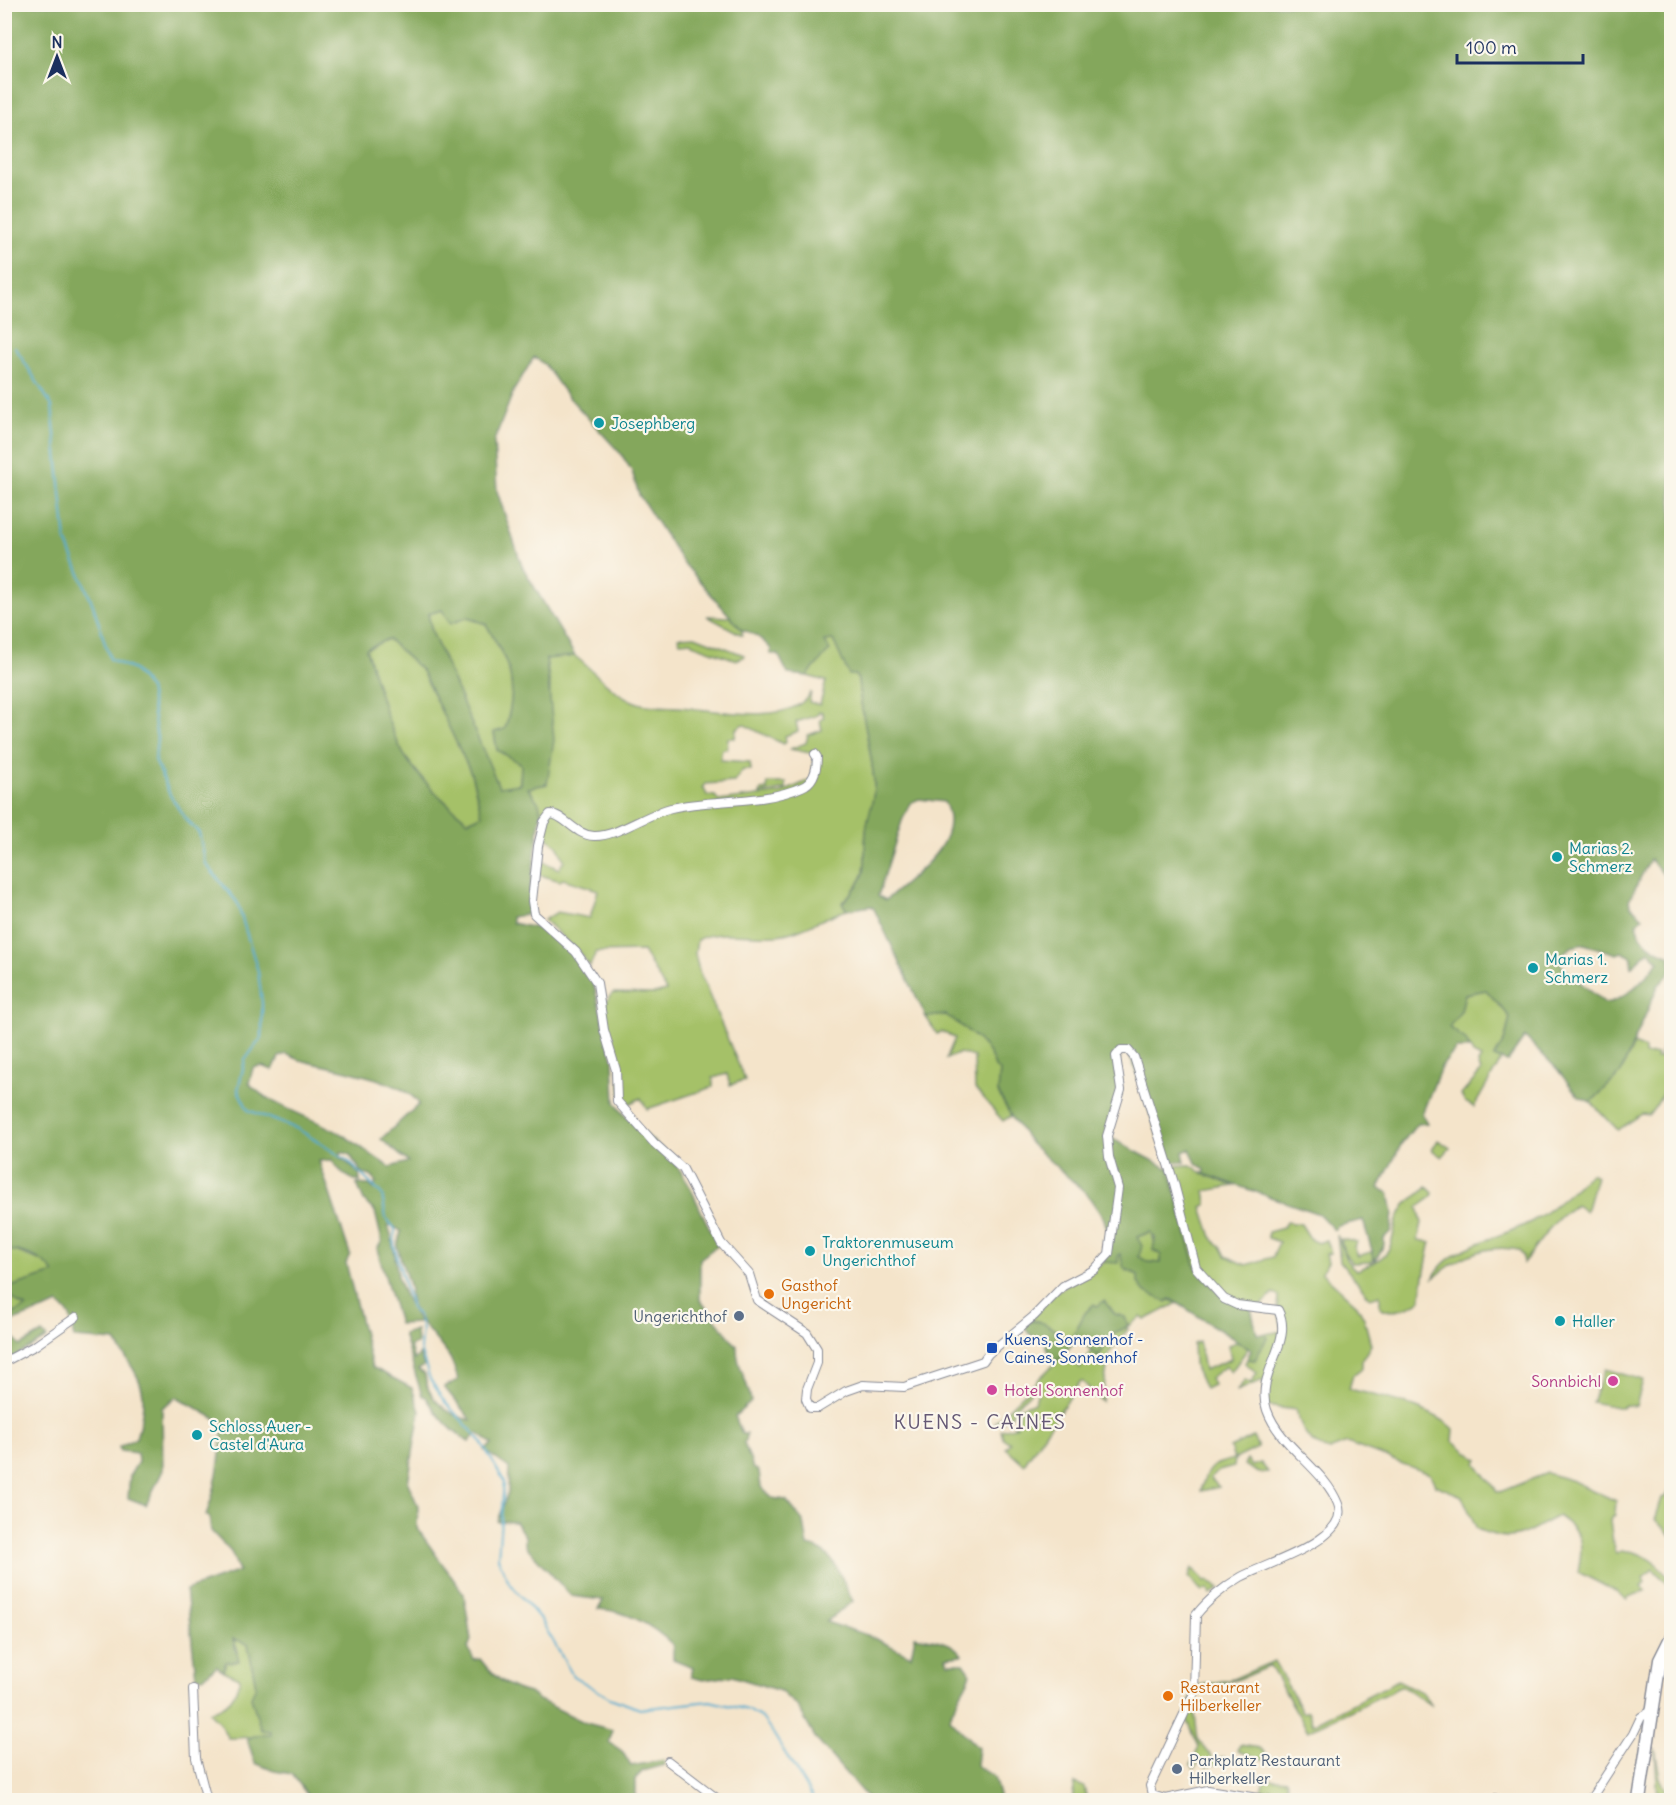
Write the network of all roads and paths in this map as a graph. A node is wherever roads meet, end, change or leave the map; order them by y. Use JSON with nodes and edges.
{"nodes":[{"id":1,"x":815,"y":754,"type":"dead end"},
{"id":2,"x":76,"y":1317,"type":"dead end"},
{"id":3,"x":4,"y":1362,"type":"edge"},
{"id":4,"x":1671,"y":1636,"type":"edge"},
{"id":5,"x":194,"y":1689,"type":"dead end"},
{"id":6,"x":1652,"y":1711,"type":"junction"},
{"id":7,"x":668,"y":1761,"type":"dead end"},
{"id":8,"x":207,"y":1800,"type":"edge"},
{"id":9,"x":719,"y":1800,"type":"edge"},
{"id":10,"x":1270,"y":1800,"type":"edge"},
{"id":11,"x":1478,"y":1800,"type":"edge"},
{"id":12,"x":1506,"y":1800,"type":"edge"},
{"id":13,"x":1590,"y":1800,"type":"edge"},
{"id":14,"x":1639,"y":1800,"type":"edge"}],
"edges":[{"from":1,"to":10,"type":"street"},
{"from":2,"to":3,"type":"street"},
{"from":4,"to":6,"type":"main road"},
{"from":5,"to":8,"type":"street"},
{"from":6,"to":13,"type":"street"},
{"from":6,"to":14,"type":"main road"},
{"from":7,"to":9,"type":"street"},
{"from":11,"to":12,"type":"street"}]}
